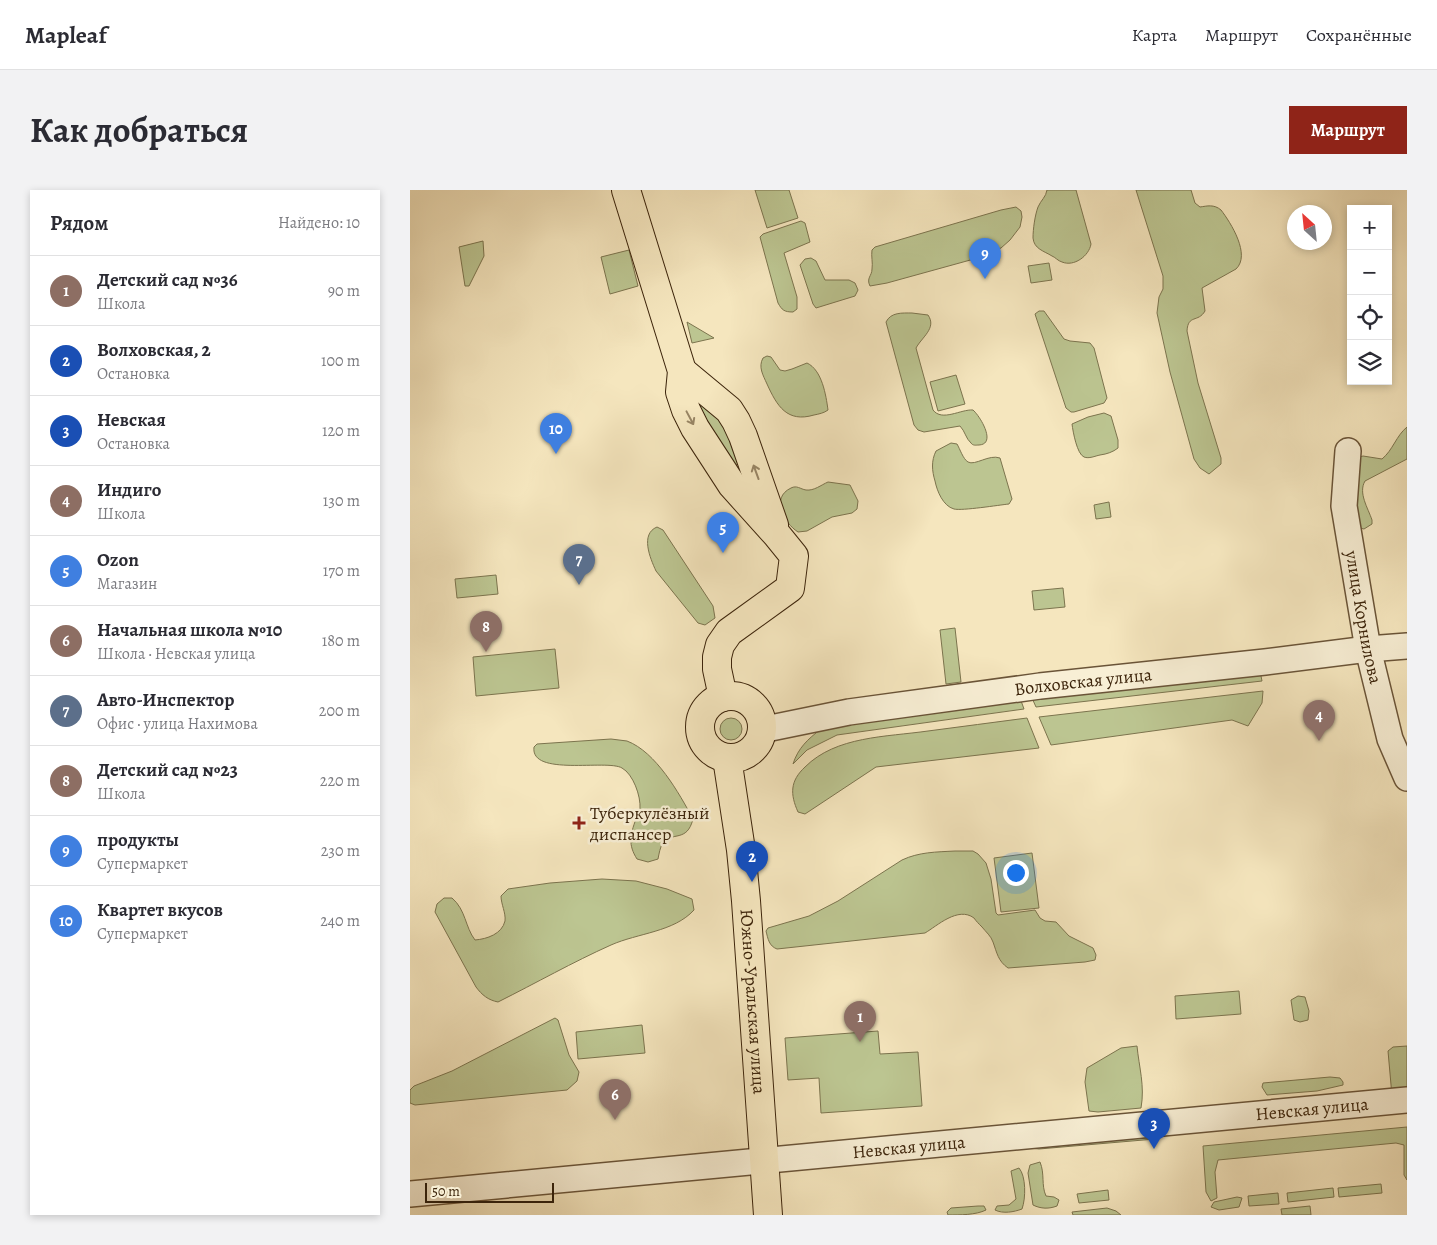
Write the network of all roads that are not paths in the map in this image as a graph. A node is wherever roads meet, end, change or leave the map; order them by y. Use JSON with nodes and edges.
{"nodes":[{"id":1,"x":626,"y":190,"type":"edge"},
{"id":2,"x":682,"y":371,"type":"junction"},
{"id":3,"x":1348,"y":450,"type":"dead end"},
{"id":4,"x":777,"y":534,"type":"junction"},
{"id":5,"x":1407,"y":646,"type":"edge"},
{"id":6,"x":1368,"y":649,"type":"junction"},
{"id":7,"x":723,"y":698,"type":"junction"},
{"id":8,"x":761,"y":730,"type":"junction"},
{"id":9,"x":727,"y":758,"type":"junction"},
{"id":10,"x":1407,"y":778,"type":"edge"},
{"id":11,"x":1407,"y":1100,"type":"edge"},
{"id":12,"x":766,"y":1162,"type":"junction"},
{"id":13,"x":410,"y":1194,"type":"edge"},
{"id":14,"x":768,"y":1215,"type":"edge"}],
"edges":[{"from":1,"to":2,"type":"main road"},
{"from":4,"to":2,"type":"main road","one_way":true},
{"from":2,"to":4,"type":"main road","one_way":true},
{"from":3,"to":6,"type":"street","name":"улица Корнилова"},
{"from":4,"to":7,"type":"main road"},
{"from":5,"to":6,"type":"street","name":"Волховская улица"},
{"from":6,"to":8,"type":"street","name":"Волховская улица"},
{"from":6,"to":10,"type":"street","name":"улица Корнилова"},
{"from":7,"to":8,"type":"main road"},
{"from":7,"to":9,"type":"main road"},
{"from":8,"to":9,"type":"main road"},
{"from":9,"to":12,"type":"main road","name":"Южно-Уральская улица"},
{"from":11,"to":12,"type":"street","name":"Невская улица"},
{"from":12,"to":13,"type":"street","name":"Невская улица"},
{"from":12,"to":14,"type":"main road","name":"Южно-Уральская улица"}]}
